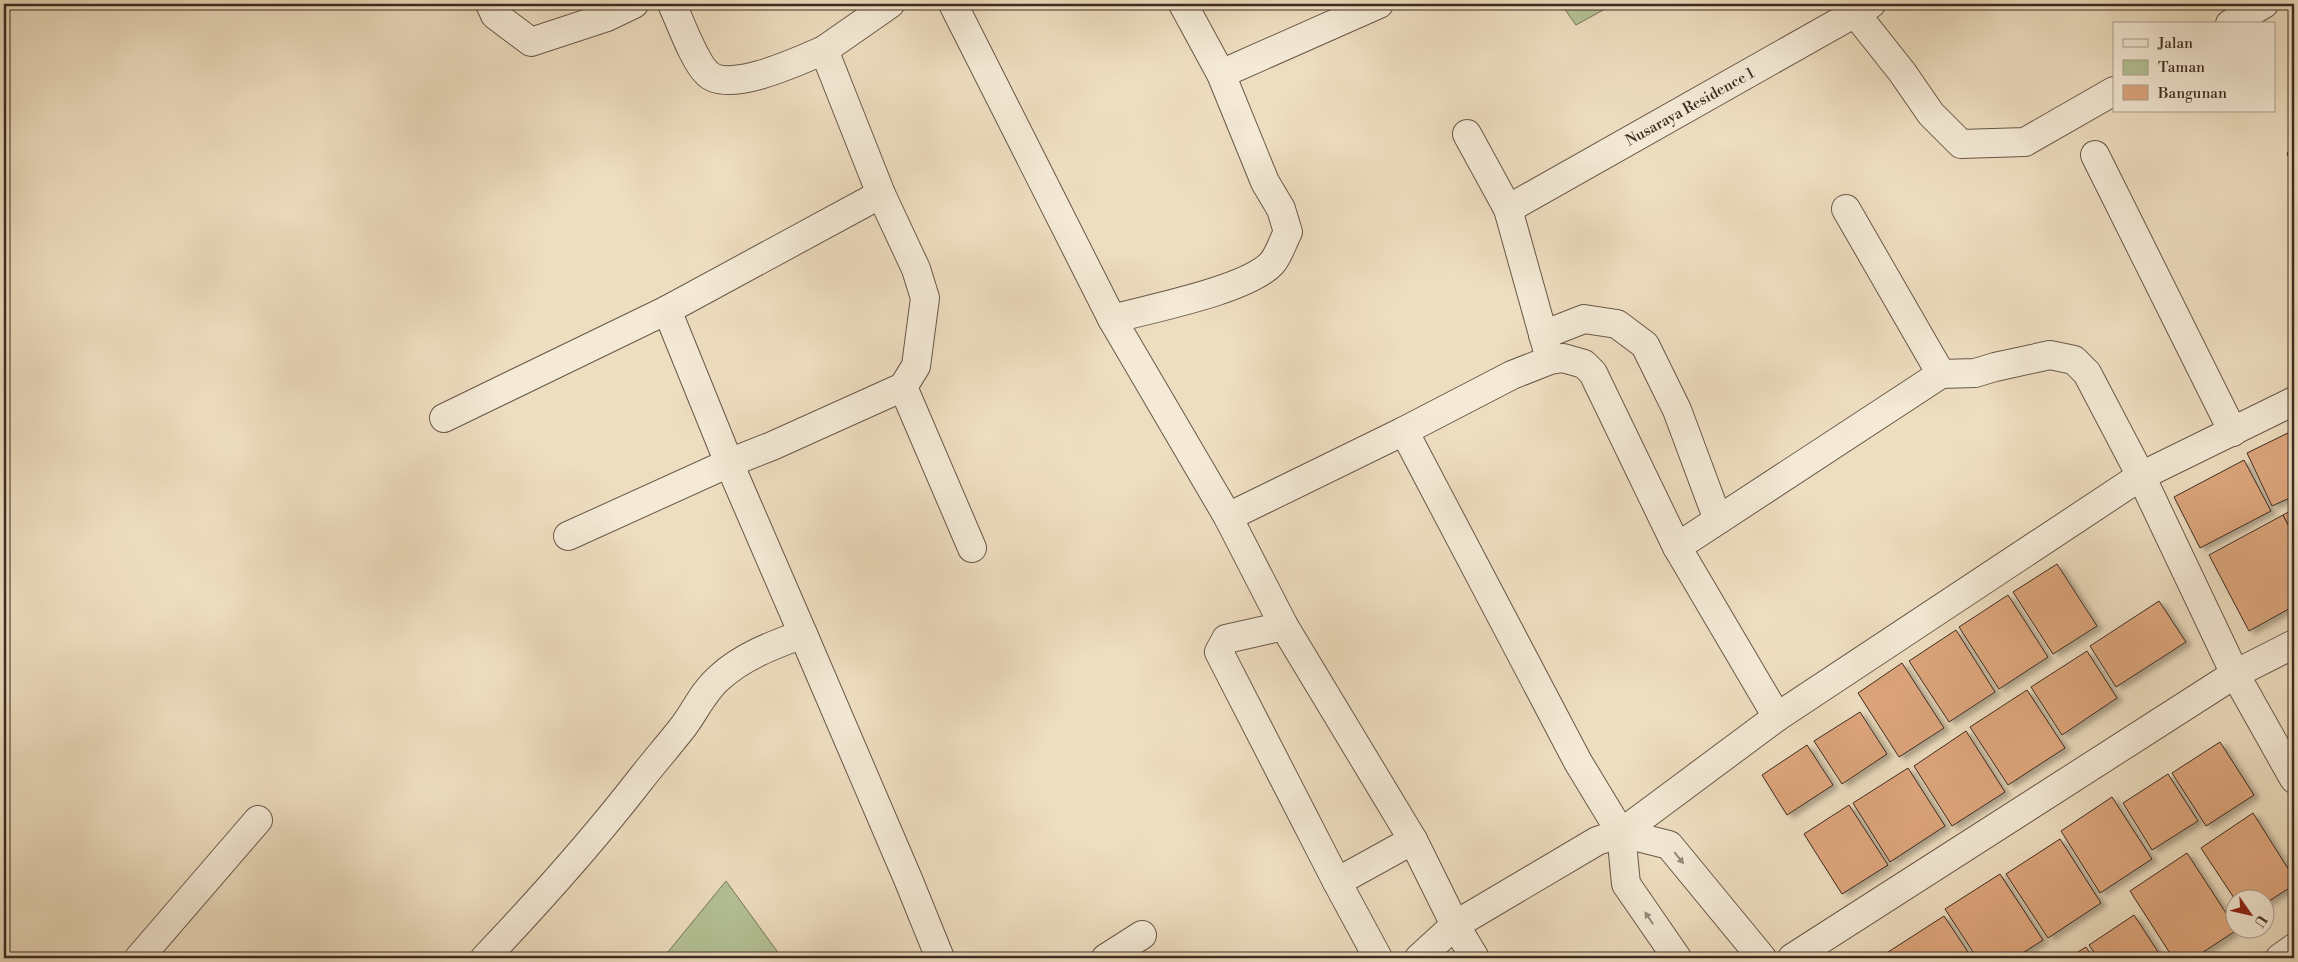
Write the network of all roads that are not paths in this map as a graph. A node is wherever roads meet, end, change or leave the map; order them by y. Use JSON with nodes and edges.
{"nodes":[{"id":1,"x":490,"y":4,"type":"edge"},
{"id":2,"x":634,"y":4,"type":"edge"},
{"id":3,"x":672,"y":4,"type":"edge"},
{"id":4,"x":890,"y":4,"type":"edge"},
{"id":5,"x":953,"y":4,"type":"edge"},
{"id":6,"x":1183,"y":4,"type":"edge"},
{"id":7,"x":1379,"y":4,"type":"edge"},
{"id":8,"x":2264,"y":4,"type":"edge"},
{"id":9,"x":1858,"y":7,"type":"edge"},
{"id":10,"x":2233,"y":22,"type":"edge"},
{"id":11,"x":824,"y":50,"type":"junction"},
{"id":12,"x":1221,"y":74,"type":"junction"},
{"id":13,"x":2113,"y":92,"type":"edge"},
{"id":14,"x":1467,"y":134,"type":"dead end"},
{"id":15,"x":2095,"y":155,"type":"dead end"},
{"id":16,"x":881,"y":194,"type":"junction"},
{"id":17,"x":1508,"y":209,"type":"junction"},
{"id":18,"x":1846,"y":209,"type":"dead end"},
{"id":19,"x":667,"y":310,"type":"junction"},
{"id":20,"x":1112,"y":319,"type":"junction"},
{"id":21,"x":1547,"y":347,"type":"junction"},
{"id":22,"x":1941,"y":374,"type":"junction"},
{"id":23,"x":903,"y":387,"type":"junction"},
{"id":24,"x":2294,"y":401,"type":"edge"},
{"id":25,"x":444,"y":418,"type":"dead end"},
{"id":26,"x":1404,"y":431,"type":"junction"},
{"id":27,"x":2233,"y":432,"type":"junction"},
{"id":28,"x":729,"y":462,"type":"junction"},
{"id":29,"x":2142,"y":476,"type":"junction"},
{"id":30,"x":1228,"y":517,"type":"junction"},
{"id":31,"x":1718,"y":520,"type":"junction"},
{"id":32,"x":568,"y":536,"type":"dead end"},
{"id":33,"x":1677,"y":547,"type":"junction"},
{"id":34,"x":972,"y":548,"type":"dead end"},
{"id":35,"x":1284,"y":626,"type":"junction"},
{"id":36,"x":803,"y":634,"type":"junction"},
{"id":37,"x":2294,"y":644,"type":"edge"},
{"id":38,"x":2235,"y":674,"type":"junction"},
{"id":39,"x":1776,"y":717,"type":"junction"},
{"id":40,"x":2294,"y":779,"type":"edge"},
{"id":41,"x":258,"y":820,"type":"dead end"},
{"id":42,"x":1620,"y":833,"type":"junction"},
{"id":43,"x":1413,"y":840,"type":"junction"},
{"id":44,"x":1337,"y":882,"type":"junction"},
{"id":45,"x":1455,"y":925,"type":"junction"},
{"id":46,"x":1142,"y":935,"type":"dead end"},
{"id":47,"x":2294,"y":948,"type":"edge"},
{"id":48,"x":139,"y":958,"type":"edge"},
{"id":49,"x":485,"y":958,"type":"edge"},
{"id":50,"x":940,"y":958,"type":"edge"},
{"id":51,"x":1106,"y":958,"type":"edge"},
{"id":52,"x":1378,"y":958,"type":"edge"},
{"id":53,"x":1419,"y":958,"type":"edge"},
{"id":54,"x":1475,"y":958,"type":"edge"},
{"id":55,"x":1677,"y":958,"type":"edge"},
{"id":56,"x":1762,"y":958,"type":"edge"},
{"id":57,"x":1792,"y":958,"type":"edge"},
{"id":58,"x":2280,"y":958,"type":"edge"}],
"edges":[{"from":1,"to":2,"type":"street"},
{"from":3,"to":11,"type":"street"},
{"from":4,"to":11,"type":"street"},
{"from":5,"to":20,"type":"street"},
{"from":6,"to":12,"type":"street"},
{"from":7,"to":12,"type":"street"},
{"from":8,"to":10,"type":"street"},
{"from":9,"to":13,"type":"street"},
{"from":9,"to":17,"type":"street","name":"Nusaraya Residence 1"},
{"from":11,"to":16,"type":"street"},
{"from":12,"to":20,"type":"street"},
{"from":14,"to":17,"type":"street"},
{"from":15,"to":27,"type":"street"},
{"from":16,"to":19,"type":"street"},
{"from":16,"to":23,"type":"street"},
{"from":17,"to":21,"type":"street"},
{"from":18,"to":22,"type":"street"},
{"from":19,"to":25,"type":"street"},
{"from":19,"to":28,"type":"street"},
{"from":20,"to":30,"type":"street"},
{"from":21,"to":26,"type":"street"},
{"from":21,"to":31,"type":"street"},
{"from":21,"to":33,"type":"street"},
{"from":22,"to":29,"type":"street"},
{"from":22,"to":31,"type":"street"},
{"from":23,"to":28,"type":"street"},
{"from":23,"to":34,"type":"street"},
{"from":24,"to":27,"type":"street"},
{"from":26,"to":30,"type":"street"},
{"from":26,"to":42,"type":"street"},
{"from":27,"to":29,"type":"street"},
{"from":28,"to":32,"type":"street"},
{"from":28,"to":36,"type":"street"},
{"from":29,"to":38,"type":"street"},
{"from":29,"to":39,"type":"street"},
{"from":30,"to":35,"type":"street"},
{"from":31,"to":33,"type":"street"},
{"from":33,"to":39,"type":"street"},
{"from":35,"to":43,"type":"street"},
{"from":35,"to":44,"type":"street"},
{"from":36,"to":49,"type":"street"},
{"from":36,"to":50,"type":"street"},
{"from":37,"to":38,"type":"street"},
{"from":38,"to":40,"type":"street"},
{"from":38,"to":57,"type":"street"},
{"from":39,"to":42,"type":"street"},
{"from":41,"to":48,"type":"street"},
{"from":42,"to":45,"type":"street"},
{"from":55,"to":42,"type":"street","one_way":true},
{"from":42,"to":56,"type":"street","one_way":true},
{"from":43,"to":44,"type":"street"},
{"from":43,"to":45,"type":"street"},
{"from":44,"to":52,"type":"street"},
{"from":45,"to":53,"type":"street"},
{"from":45,"to":54,"type":"street"},
{"from":46,"to":51,"type":"street"},
{"from":47,"to":58,"type":"street"}]}
